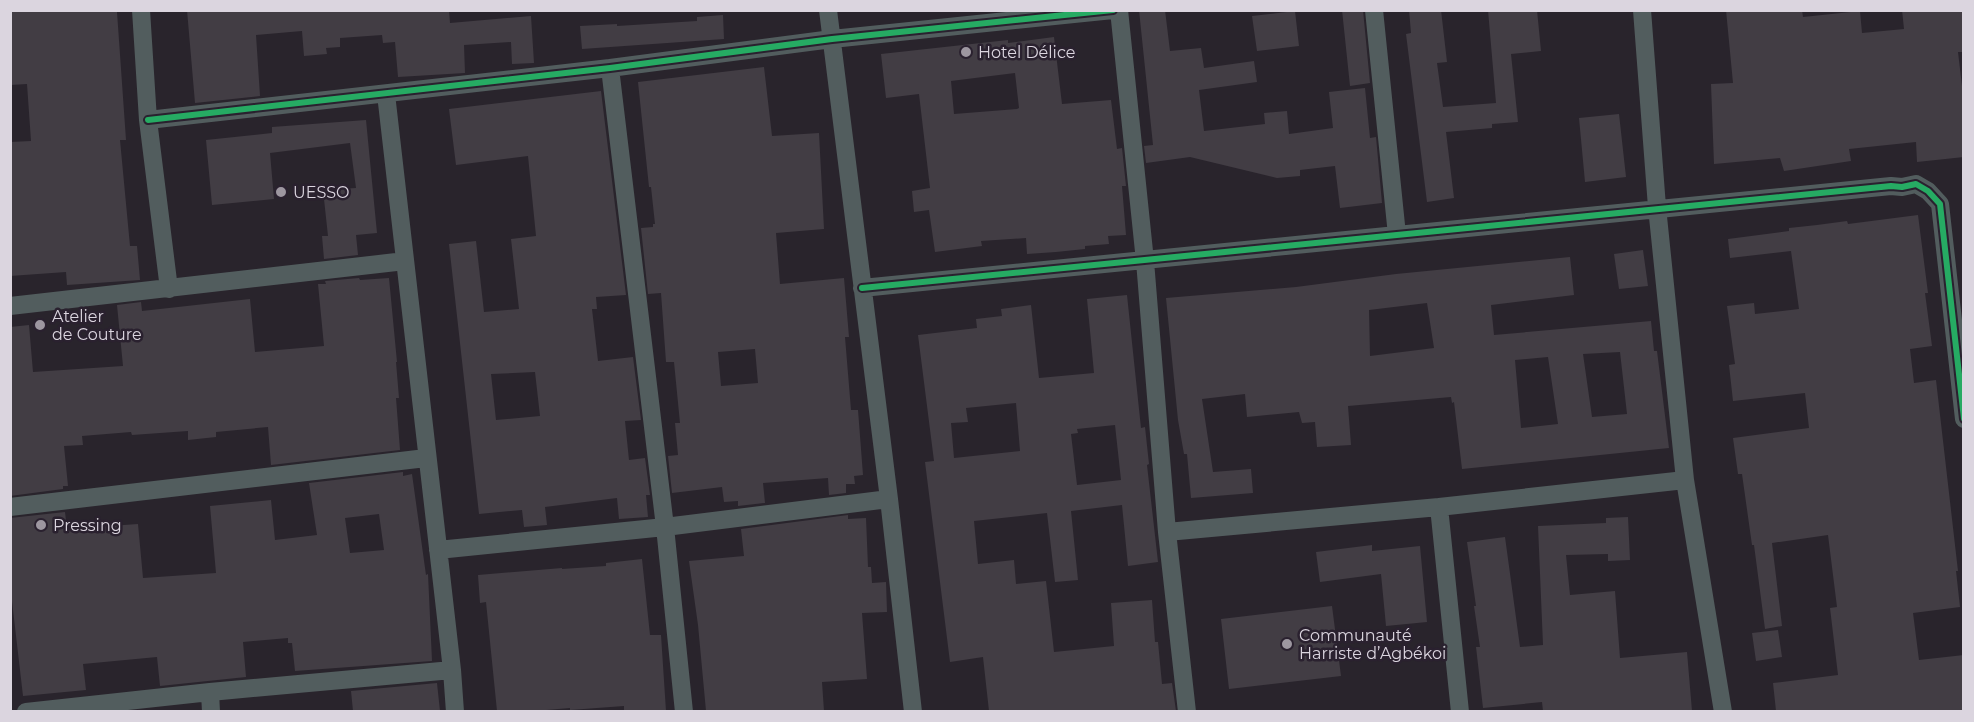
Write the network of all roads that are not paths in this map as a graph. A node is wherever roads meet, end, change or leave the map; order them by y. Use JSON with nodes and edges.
{"nodes":[{"id":1,"x":141,"y":10,"type":"edge"},
{"id":2,"x":828,"y":10,"type":"edge"},
{"id":3,"x":1113,"y":10,"type":"edge"},
{"id":4,"x":1119,"y":10,"type":"edge"},
{"id":5,"x":1374,"y":10,"type":"edge"},
{"id":6,"x":1642,"y":10,"type":"edge"},
{"id":7,"x":832,"y":39,"type":"junction"},
{"id":8,"x":610,"y":68,"type":"junction"},
{"id":9,"x":386,"y":94,"type":"junction"},
{"id":10,"x":148,"y":120,"type":"junction"},
{"id":11,"x":1657,"y":207,"type":"junction"},
{"id":12,"x":1397,"y":235,"type":"junction"},
{"id":13,"x":405,"y":261,"type":"junction"},
{"id":14,"x":1145,"y":261,"type":"junction"},
{"id":15,"x":862,"y":288,"type":"junction"},
{"id":16,"x":169,"y":289,"type":"junction"},
{"id":17,"x":10,"y":306,"type":"edge"},
{"id":18,"x":1964,"y":419,"type":"edge"},
{"id":19,"x":426,"y":458,"type":"junction"},
{"id":20,"x":1685,"y":480,"type":"junction"},
{"id":21,"x":889,"y":499,"type":"junction"},
{"id":22,"x":10,"y":507,"type":"edge"},
{"id":23,"x":1439,"y":507,"type":"junction"},
{"id":24,"x":665,"y":526,"type":"junction"},
{"id":25,"x":1167,"y":532,"type":"junction"},
{"id":26,"x":438,"y":550,"type":"junction"},
{"id":27,"x":452,"y":670,"type":"junction"},
{"id":28,"x":210,"y":692,"type":"junction"},
{"id":29,"x":26,"y":711,"type":"edge"},
{"id":30,"x":211,"y":711,"type":"edge"},
{"id":31,"x":455,"y":711,"type":"edge"},
{"id":32,"x":684,"y":711,"type":"edge"},
{"id":33,"x":913,"y":711,"type":"edge"},
{"id":34,"x":1187,"y":711,"type":"edge"},
{"id":35,"x":1460,"y":711,"type":"edge"},
{"id":36,"x":1723,"y":711,"type":"edge"}],
"edges":[{"from":1,"to":10,"type":"street"},
{"from":2,"to":7,"type":"street"},
{"from":3,"to":7,"type":"street"},
{"from":4,"to":14,"type":"street"},
{"from":5,"to":12,"type":"street"},
{"from":6,"to":11,"type":"street"},
{"from":7,"to":8,"type":"street"},
{"from":7,"to":15,"type":"street"},
{"from":8,"to":9,"type":"street"},
{"from":8,"to":24,"type":"street"},
{"from":9,"to":10,"type":"street"},
{"from":9,"to":13,"type":"street"},
{"from":10,"to":16,"type":"street"},
{"from":11,"to":12,"type":"street"},
{"from":11,"to":18,"type":"street"},
{"from":11,"to":20,"type":"street"},
{"from":12,"to":14,"type":"street"},
{"from":13,"to":16,"type":"street"},
{"from":13,"to":19,"type":"street"},
{"from":14,"to":15,"type":"street"},
{"from":14,"to":25,"type":"street"},
{"from":15,"to":21,"type":"street"},
{"from":16,"to":17,"type":"street"},
{"from":19,"to":22,"type":"street"},
{"from":19,"to":26,"type":"street"},
{"from":20,"to":23,"type":"street"},
{"from":20,"to":36,"type":"street"},
{"from":21,"to":24,"type":"street"},
{"from":21,"to":33,"type":"street"},
{"from":23,"to":25,"type":"street"},
{"from":23,"to":35,"type":"street"},
{"from":24,"to":26,"type":"street"},
{"from":24,"to":32,"type":"street"},
{"from":25,"to":34,"type":"street"},
{"from":26,"to":27,"type":"street"},
{"from":27,"to":28,"type":"street"},
{"from":27,"to":31,"type":"street"},
{"from":28,"to":29,"type":"street"},
{"from":28,"to":30,"type":"street"}]}
